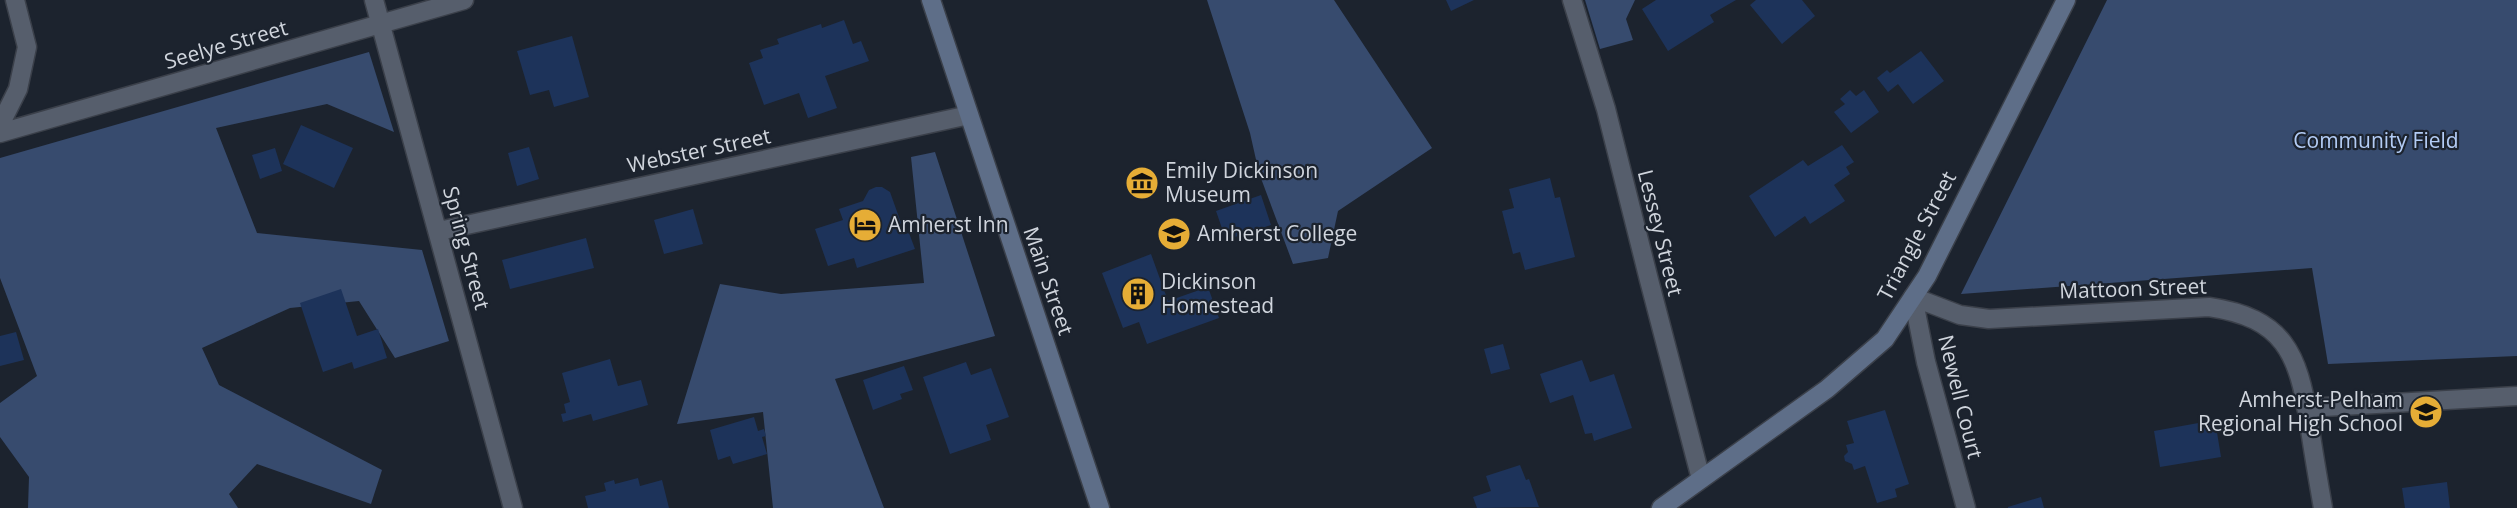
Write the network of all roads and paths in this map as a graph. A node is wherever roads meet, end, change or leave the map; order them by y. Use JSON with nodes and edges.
{"nodes":[{"id":1,"x":15,"y":0,"type":"edge"},
{"id":2,"x":374,"y":0,"type":"edge"},
{"id":3,"x":464,"y":0,"type":"edge"},
{"id":4,"x":931,"y":0,"type":"edge"},
{"id":5,"x":1572,"y":0,"type":"edge"},
{"id":6,"x":2066,"y":0,"type":"edge"},
{"id":7,"x":381,"y":24,"type":"junction"},
{"id":8,"x":969,"y":115,"type":"junction"},
{"id":9,"x":0,"y":125,"type":"edge"},
{"id":10,"x":0,"y":133,"type":"edge"},
{"id":11,"x":439,"y":231,"type":"junction"},
{"id":12,"x":1913,"y":297,"type":"junction"},
{"id":13,"x":2517,"y":396,"type":"edge"},
{"id":14,"x":2306,"y":408,"type":"junction"},
{"id":15,"x":1701,"y":478,"type":"junction"},
{"id":16,"x":513,"y":508,"type":"edge"},
{"id":17,"x":1100,"y":508,"type":"edge"},
{"id":18,"x":1661,"y":508,"type":"edge"},
{"id":19,"x":1966,"y":508,"type":"edge"},
{"id":20,"x":2322,"y":508,"type":"edge"}],
"edges":[{"from":1,"to":9,"type":"street"},
{"from":2,"to":7,"type":"street","name":"Spring Street"},
{"from":3,"to":7,"type":"street","name":"Seelye Street"},
{"from":4,"to":8,"type":"main road","name":"Main Street"},
{"from":5,"to":15,"type":"street","name":"Lessey Street"},
{"from":6,"to":12,"type":"main road","name":"Triangle Street"},
{"from":7,"to":10,"type":"street","name":"Seelye Street"},
{"from":7,"to":11,"type":"street","name":"Spring Street"},
{"from":8,"to":11,"type":"street","name":"Webster Street"},
{"from":8,"to":17,"type":"main road","name":"Main Street"},
{"from":11,"to":16,"type":"street","name":"Spring Street"},
{"from":12,"to":14,"type":"street","name":"Mattoon Street"},
{"from":12,"to":15,"type":"main road","name":"Triangle Street"},
{"from":12,"to":19,"type":"street","name":"Newell Court"},
{"from":13,"to":14,"type":"street"},
{"from":14,"to":20,"type":"street","name":"Mattoon Street"},
{"from":15,"to":18,"type":"main road","name":"Triangle Street"}]}
